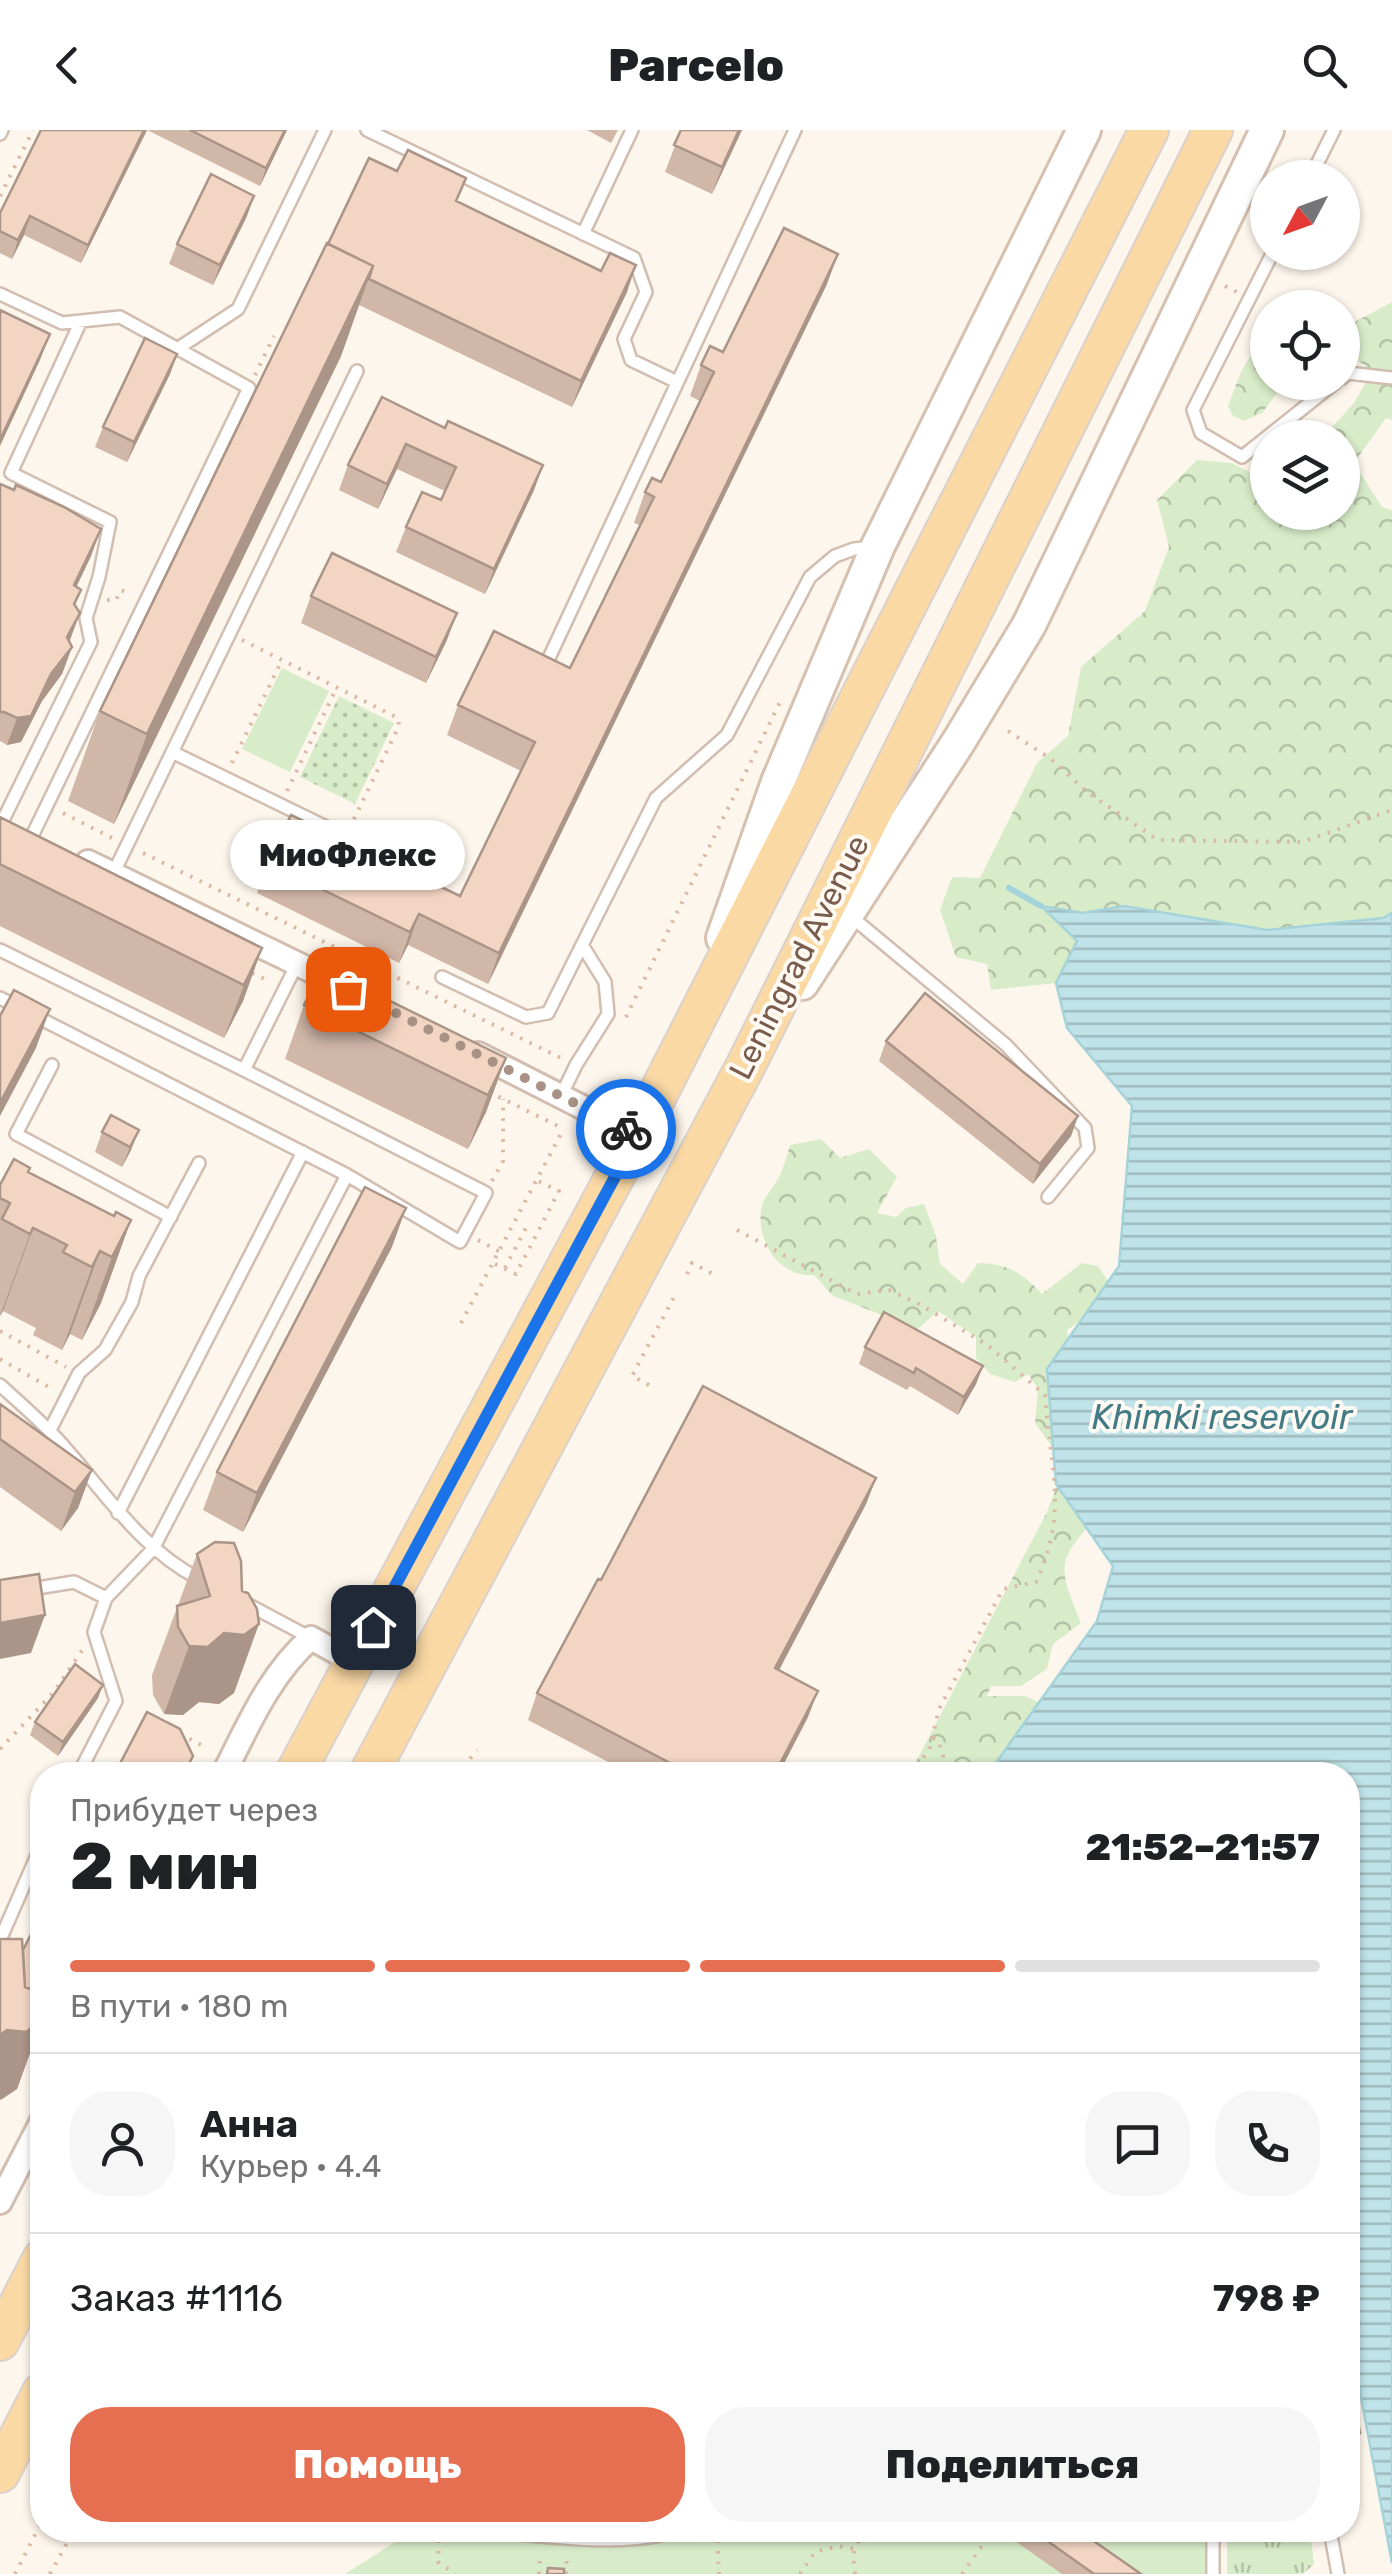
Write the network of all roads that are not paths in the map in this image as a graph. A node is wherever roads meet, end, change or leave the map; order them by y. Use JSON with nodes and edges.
{"nodes":[{"id":1,"x":325,"y":130,"type":"edge"},
{"id":2,"x":368,"y":130,"type":"edge"},
{"id":3,"x":632,"y":130,"type":"edge"},
{"id":4,"x":795,"y":130,"type":"edge"},
{"id":5,"x":1084,"y":130,"type":"edge"},
{"id":6,"x":1150,"y":130,"type":"edge"},
{"id":7,"x":1213,"y":130,"type":"edge"},
{"id":8,"x":1267,"y":130,"type":"edge"},
{"id":9,"x":1334,"y":130,"type":"edge"},
{"id":10,"x":1319,"y":160,"type":"edge"},
{"id":11,"x":583,"y":234,"type":"junction"},
{"id":12,"x":0,"y":294,"type":"edge"},
{"id":13,"x":1250,"y":297,"type":"edge"},
{"id":14,"x":81,"y":321,"type":"junction"},
{"id":15,"x":178,"y":349,"type":"junction"},
{"id":16,"x":357,"y":371,"type":"edge"},
{"id":17,"x":1360,"y":374,"type":"edge"},
{"id":18,"x":1392,"y":378,"type":"edge"},
{"id":19,"x":677,"y":382,"type":"junction"},
{"id":20,"x":1313,"y":400,"type":"edge"},
{"id":21,"x":878,"y":546,"type":"junction"},
{"id":22,"x":549,"y":658,"type":"edge"},
{"id":23,"x":172,"y":752,"type":"junction"},
{"id":24,"x":2,"y":819,"type":"edge"},
{"id":25,"x":49,"y":842,"type":"junction"},
{"id":26,"x":113,"y":874,"type":"junction"},
{"id":27,"x":432,"y":879,"type":"edge"},
{"id":28,"x":848,"y":914,"type":"junction"},
{"id":29,"x":582,"y":945,"type":"junction"},
{"id":30,"x":1,"y":954,"type":"edge"},
{"id":31,"x":298,"y":964,"type":"junction"},
{"id":32,"x":442,"y":977,"type":"dead end"},
{"id":33,"x":0,"y":998,"type":"edge"},
{"id":34,"x":366,"y":998,"type":"edge"},
{"id":35,"x":688,"y":1035,"type":"junction"},
{"id":36,"x":454,"y":1042,"type":"edge"},
{"id":37,"x":52,"y":1065,"type":"dead end"},
{"id":38,"x":746,"y":1065,"type":"junction"},
{"id":39,"x":244,"y":1070,"type":"junction"},
{"id":40,"x":566,"y":1105,"type":"junction"},
{"id":41,"x":638,"y":1134,"type":"junction"},
{"id":42,"x":304,"y":1152,"type":"junction"},
{"id":43,"x":199,"y":1162,"type":"dead end"},
{"id":44,"x":347,"y":1175,"type":"junction"},
{"id":45,"x":1048,"y":1196,"type":"dead end"},
{"id":46,"x":170,"y":1216,"type":"junction"},
{"id":47,"x":0,"y":1385,"type":"edge"},
{"id":48,"x":50,"y":1430,"type":"junction"},
{"id":49,"x":118,"y":1514,"type":"junction"},
{"id":50,"x":152,"y":1548,"type":"junction"},
{"id":51,"x":216,"y":1588,"type":"edge"},
{"id":52,"x":0,"y":1594,"type":"edge"},
{"id":53,"x":232,"y":1596,"type":"edge"},
{"id":54,"x":106,"y":1598,"type":"junction"},
{"id":55,"x":312,"y":1638,"type":"junction"},
{"id":56,"x":354,"y":1662,"type":"junction"},
{"id":57,"x":85,"y":1762,"type":"edge"},
{"id":58,"x":229,"y":1762,"type":"edge"},
{"id":59,"x":301,"y":1762,"type":"edge"},
{"id":60,"x":375,"y":1762,"type":"edge"},
{"id":61,"x":30,"y":1871,"type":"edge"},
{"id":62,"x":0,"y":1940,"type":"edge"},
{"id":63,"x":30,"y":2145,"type":"edge"},
{"id":64,"x":0,"y":2202,"type":"edge"},
{"id":65,"x":30,"y":2282,"type":"edge"},
{"id":66,"x":0,"y":2341,"type":"edge"},
{"id":67,"x":30,"y":2415,"type":"edge"},
{"id":68,"x":0,"y":2473,"type":"edge"},
{"id":69,"x":1213,"y":2542,"type":"edge"},
{"id":70,"x":1332,"y":2542,"type":"edge"},
{"id":71,"x":1213,"y":2574,"type":"edge"},
{"id":72,"x":1338,"y":2574,"type":"edge"}],
"edges":[{"from":1,"to":15,"type":"lane"},
{"from":2,"to":11,"type":"lane"},
{"from":3,"to":11,"type":"lane"},
{"from":4,"to":19,"type":"lane"},
{"from":5,"to":21,"type":"main road"},
{"from":6,"to":35,"type":"main road","name":"Leningrad Avenue"},
{"from":7,"to":38,"type":"main road","name":"Leningrad Avenue"},
{"from":8,"to":28,"type":"main road"},
{"from":9,"to":10,"type":"lane"},
{"from":11,"to":19,"type":"lane"},
{"from":12,"to":14,"type":"lane"},
{"from":13,"to":20,"type":"lane"},
{"from":14,"to":15,"type":"lane"},
{"from":14,"to":24,"type":"lane"},
{"from":15,"to":25,"type":"lane"},
{"from":16,"to":23,"type":"lane"},
{"from":17,"to":18,"type":"lane"},
{"from":19,"to":22,"type":"lane"},
{"from":21,"to":29,"type":"lane"},
{"from":21,"to":35,"type":"main road"},
{"from":23,"to":26,"type":"lane"},
{"from":23,"to":27,"type":"lane"},
{"from":24,"to":25,"type":"street"},
{"from":25,"to":26,"type":"street"},
{"from":26,"to":31,"type":"street"},
{"from":28,"to":38,"type":"main road"},
{"from":28,"to":45,"type":"lane"},
{"from":29,"to":32,"type":"lane"},
{"from":29,"to":40,"type":"lane"},
{"from":30,"to":39,"type":"lane"},
{"from":31,"to":34,"type":"street"},
{"from":31,"to":39,"type":"lane"},
{"from":33,"to":42,"type":"lane"},
{"from":35,"to":41,"type":"main road","name":"Leningrad Avenue"},
{"from":36,"to":40,"type":"street"},
{"from":37,"to":46,"type":"lane"},
{"from":38,"to":60,"type":"main road","name":"Leningrad Avenue"},
{"from":39,"to":44,"type":"lane"},
{"from":40,"to":41,"type":"street"},
{"from":41,"to":56,"type":"main road"},
{"from":42,"to":44,"type":"lane"},
{"from":42,"to":49,"type":"lane"},
{"from":43,"to":46,"type":"lane"},
{"from":44,"to":50,"type":"lane"},
{"from":46,"to":48,"type":"lane"},
{"from":47,"to":48,"type":"lane"},
{"from":48,"to":49,"type":"lane"},
{"from":49,"to":50,"type":"lane"},
{"from":50,"to":51,"type":"lane"},
{"from":50,"to":54,"type":"lane"},
{"from":52,"to":54,"type":"lane"},
{"from":53,"to":55,"type":"lane"},
{"from":54,"to":57,"type":"lane"},
{"from":55,"to":56,"type":"street"},
{"from":55,"to":58,"type":"street"},
{"from":56,"to":59,"type":"main road"},
{"from":61,"to":62,"type":"lane"},
{"from":63,"to":64,"type":"street"},
{"from":65,"to":66,"type":"main road"},
{"from":67,"to":68,"type":"main road"},
{"from":69,"to":71,"type":"lane"},
{"from":70,"to":72,"type":"lane"}]}
